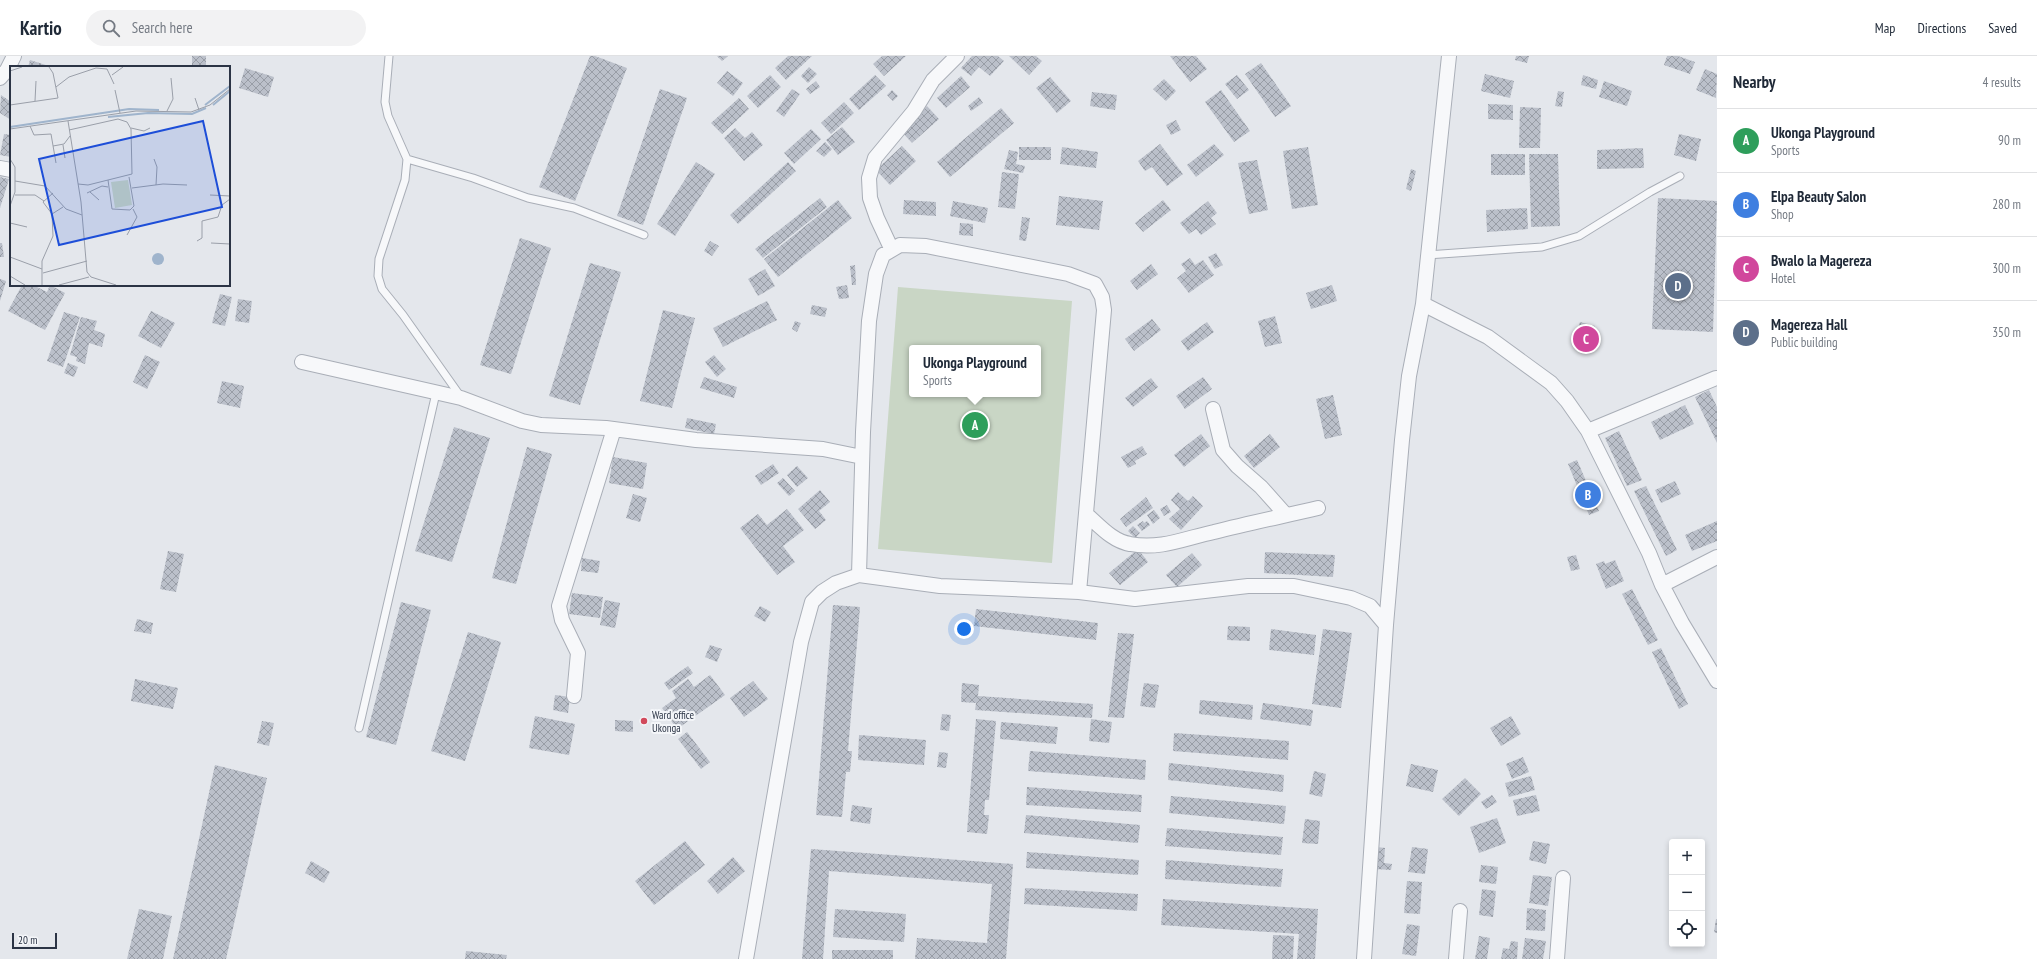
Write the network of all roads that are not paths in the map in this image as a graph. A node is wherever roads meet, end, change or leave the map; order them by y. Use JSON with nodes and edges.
{"nodes":[{"id":1,"x":14,"y":56,"type":"edge"},
{"id":2,"x":389,"y":56,"type":"edge"},
{"id":3,"x":957,"y":56,"type":"edge"},
{"id":4,"x":1449,"y":56,"type":"edge"},
{"id":5,"x":0,"y":78,"type":"edge"},
{"id":6,"x":406,"y":159,"type":"junction"},
{"id":7,"x":0,"y":168,"type":"edge"},
{"id":8,"x":10,"y":170,"type":"edge"},
{"id":9,"x":1680,"y":176,"type":"dead end"},
{"id":10,"x":644,"y":235,"type":"dead end"},
{"id":11,"x":891,"y":248,"type":"junction"},
{"id":12,"x":1427,"y":255,"type":"junction"},
{"id":13,"x":1423,"y":304,"type":"junction"},
{"id":14,"x":302,"y":362,"type":"dead end"},
{"id":15,"x":1717,"y":375,"type":"edge"},
{"id":16,"x":436,"y":393,"type":"junction"},
{"id":17,"x":461,"y":398,"type":"junction"},
{"id":18,"x":1213,"y":409,"type":"dead end"},
{"id":19,"x":614,"y":429,"type":"junction"},
{"id":20,"x":1588,"y":431,"type":"junction"},
{"id":21,"x":862,"y":457,"type":"junction"},
{"id":22,"x":1318,"y":508,"type":"dead end"},
{"id":23,"x":1086,"y":514,"type":"junction"},
{"id":24,"x":1286,"y":515,"type":"junction"},
{"id":25,"x":1717,"y":557,"type":"edge"},
{"id":26,"x":859,"y":575,"type":"junction"},
{"id":27,"x":1662,"y":585,"type":"junction"},
{"id":28,"x":1079,"y":592,"type":"junction"},
{"id":29,"x":1386,"y":625,"type":"junction"},
{"id":30,"x":1717,"y":681,"type":"edge"},
{"id":31,"x":574,"y":696,"type":"dead end"},
{"id":32,"x":359,"y":728,"type":"dead end"},
{"id":33,"x":1563,"y":878,"type":"dead end"},
{"id":34,"x":1460,"y":911,"type":"dead end"},
{"id":35,"x":746,"y":959,"type":"edge"},
{"id":36,"x":1364,"y":959,"type":"edge"},
{"id":37,"x":1456,"y":959,"type":"edge"},
{"id":38,"x":1557,"y":959,"type":"edge"}],
"edges":[{"from":1,"to":5,"type":"street"},
{"from":2,"to":6,"type":"lane"},
{"from":3,"to":11,"type":"street"},
{"from":4,"to":12,"type":"street"},
{"from":6,"to":10,"type":"lane"},
{"from":6,"to":17,"type":"lane"},
{"from":7,"to":8,"type":"street"},
{"from":9,"to":12,"type":"lane"},
{"from":11,"to":21,"type":"street"},
{"from":11,"to":23,"type":"street"},
{"from":12,"to":13,"type":"street"},
{"from":13,"to":20,"type":"street"},
{"from":13,"to":29,"type":"street"},
{"from":14,"to":16,"type":"street"},
{"from":15,"to":20,"type":"street"},
{"from":16,"to":17,"type":"street"},
{"from":16,"to":32,"type":"lane"},
{"from":17,"to":19,"type":"street"},
{"from":18,"to":24,"type":"street"},
{"from":19,"to":21,"type":"street"},
{"from":19,"to":31,"type":"street"},
{"from":20,"to":27,"type":"street"},
{"from":21,"to":26,"type":"street"},
{"from":22,"to":24,"type":"street"},
{"from":23,"to":24,"type":"street"},
{"from":23,"to":28,"type":"street"},
{"from":25,"to":27,"type":"street"},
{"from":26,"to":28,"type":"street"},
{"from":26,"to":35,"type":"street"},
{"from":27,"to":30,"type":"street"},
{"from":28,"to":29,"type":"street"},
{"from":29,"to":36,"type":"street"},
{"from":33,"to":38,"type":"street"},
{"from":34,"to":37,"type":"street"}]}
